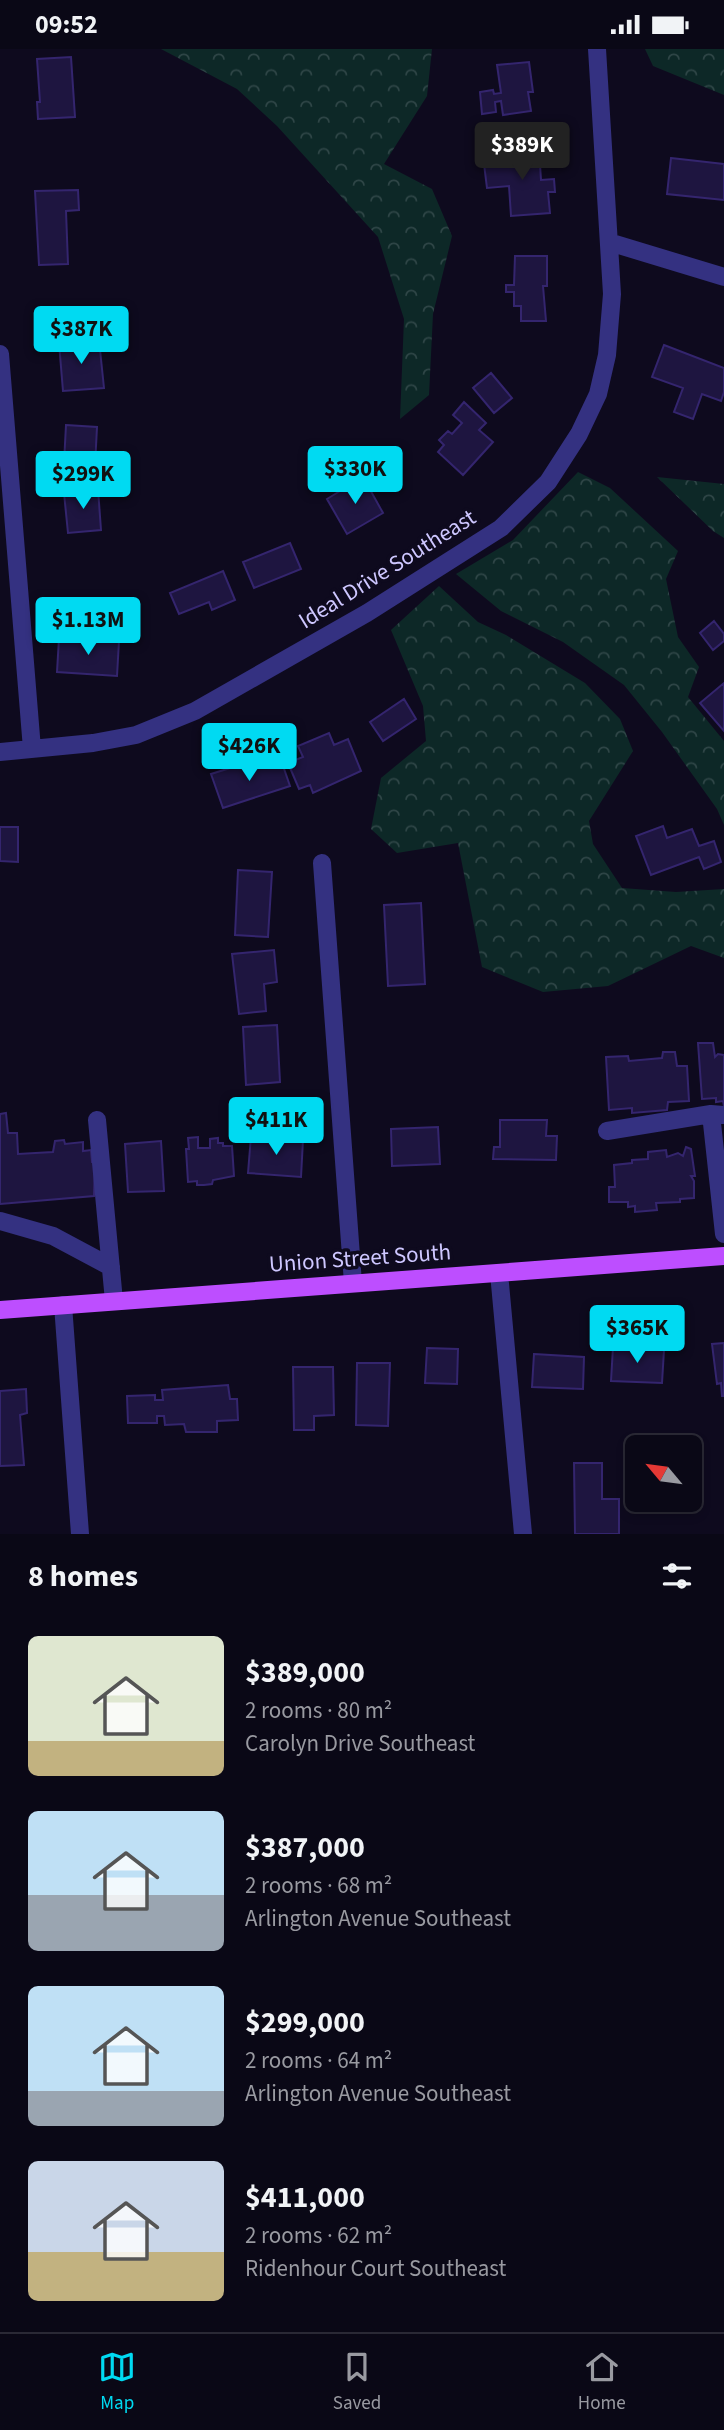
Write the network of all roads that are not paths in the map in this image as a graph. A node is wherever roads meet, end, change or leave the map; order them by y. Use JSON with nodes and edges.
{"nodes":[{"id":1,"x":597,"y":49,"type":"edge"},
{"id":2,"x":609,"y":242,"type":"junction"},
{"id":3,"x":724,"y":277,"type":"edge"},
{"id":4,"x":0,"y":354,"type":"edge"},
{"id":5,"x":32,"y":749,"type":"junction"},
{"id":6,"x":0,"y":752,"type":"edge"},
{"id":7,"x":322,"y":863,"type":"dead end"},
{"id":8,"x":718,"y":1115,"type":"edge"},
{"id":9,"x":97,"y":1120,"type":"dead end"},
{"id":10,"x":607,"y":1131,"type":"dead end"},
{"id":11,"x":0,"y":1221,"type":"edge"},
{"id":12,"x":724,"y":1234,"type":"edge"},
{"id":13,"x":724,"y":1256,"type":"edge"},
{"id":14,"x":111,"y":1267,"type":"junction"},
{"id":15,"x":499,"y":1273,"type":"junction"},
{"id":16,"x":353,"y":1283,"type":"junction"},
{"id":17,"x":114,"y":1301,"type":"junction"},
{"id":18,"x":63,"y":1305,"type":"junction"},
{"id":19,"x":0,"y":1310,"type":"edge"},
{"id":20,"x":80,"y":1534,"type":"edge"},
{"id":21,"x":523,"y":1534,"type":"edge"}],
"edges":[{"from":1,"to":2,"type":"street","name":"Ideal Drive Southeast"},
{"from":2,"to":3,"type":"street"},
{"from":2,"to":5,"type":"street","name":"Ideal Drive Southeast"},
{"from":4,"to":5,"type":"street"},
{"from":5,"to":6,"type":"street","name":"Ideal Drive Southeast"},
{"from":7,"to":16,"type":"street"},
{"from":8,"to":10,"type":"street"},
{"from":8,"to":12,"type":"street"},
{"from":9,"to":14,"type":"street"},
{"from":11,"to":14,"type":"street"},
{"from":13,"to":15,"type":"main road","name":"Union Street South"},
{"from":14,"to":17,"type":"street"},
{"from":15,"to":16,"type":"main road","name":"Union Street South"},
{"from":15,"to":21,"type":"street"},
{"from":16,"to":17,"type":"main road","name":"Union Street South"},
{"from":17,"to":18,"type":"main road","name":"Union Street South"},
{"from":18,"to":19,"type":"main road","name":"Union Street South"},
{"from":18,"to":20,"type":"street"}]}
